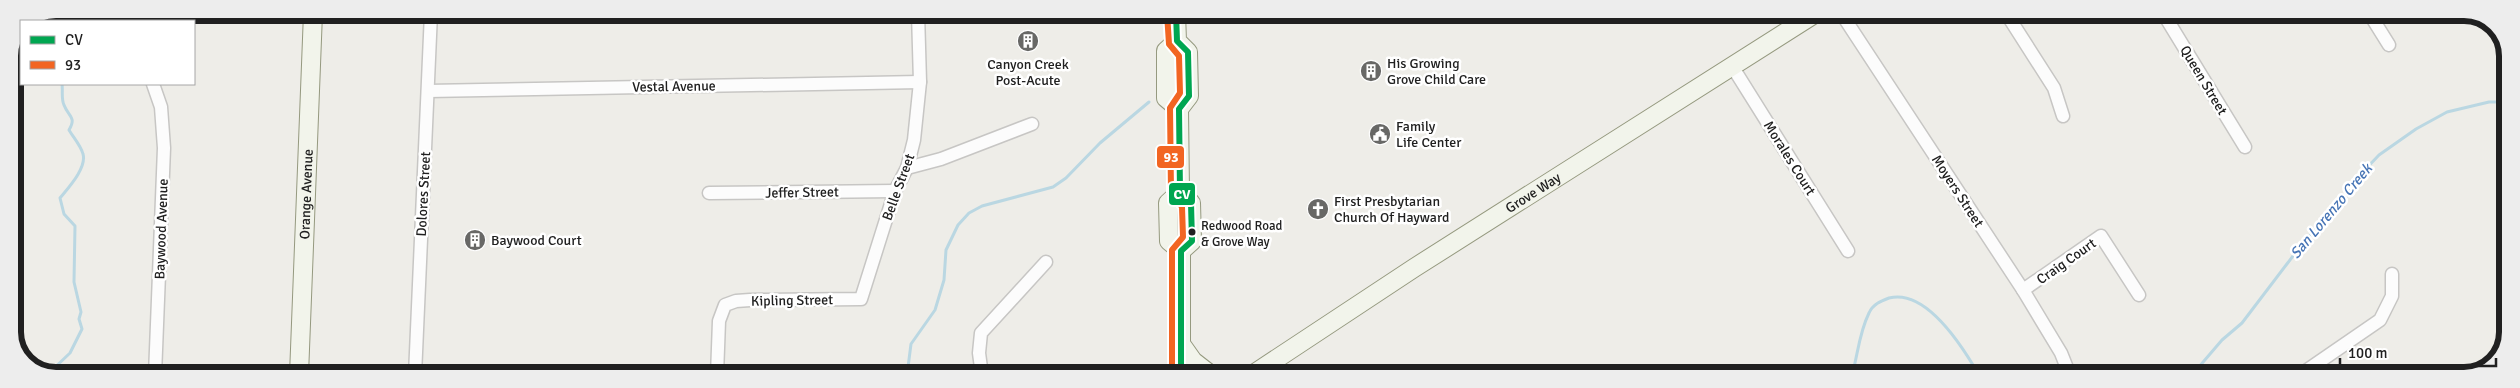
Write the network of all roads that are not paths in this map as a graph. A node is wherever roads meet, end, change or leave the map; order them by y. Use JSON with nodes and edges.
{"nodes":[{"id":1,"x":312,"y":21,"type":"edge"},
{"id":2,"x":431,"y":21,"type":"edge"},
{"id":3,"x":918,"y":21,"type":"edge"},
{"id":4,"x":1176,"y":21,"type":"edge"},
{"id":5,"x":1802,"y":22,"type":"edge"},
{"id":6,"x":1847,"y":22,"type":"edge"},
{"id":7,"x":2012,"y":22,"type":"edge"},
{"id":8,"x":2168,"y":22,"type":"edge"},
{"id":9,"x":2375,"y":22,"type":"edge"},
{"id":10,"x":2389,"y":45,"type":"dead end"},
{"id":11,"x":1732,"y":66,"type":"junction"},
{"id":12,"x":920,"y":82,"type":"junction"},
{"id":13,"x":153,"y":85,"type":"edge"},
{"id":14,"x":428,"y":91,"type":"junction"},
{"id":15,"x":2063,"y":116,"type":"dead end"},
{"id":16,"x":1032,"y":124,"type":"dead end"},
{"id":17,"x":2245,"y":147,"type":"dead end"},
{"id":18,"x":907,"y":168,"type":"junction"},
{"id":19,"x":895,"y":191,"type":"junction"},
{"id":20,"x":709,"y":193,"type":"dead end"},
{"id":21,"x":1848,"y":251,"type":"dead end"},
{"id":22,"x":1046,"y":262,"type":"dead end"},
{"id":23,"x":2392,"y":274,"type":"dead end"},
{"id":24,"x":2023,"y":290,"type":"junction"},
{"id":25,"x":2138,"y":294,"type":"dead end"},
{"id":26,"x":861,"y":298,"type":"joint"},
{"id":27,"x":1181,"y":344,"type":"junction"},
{"id":28,"x":155,"y":366,"type":"edge"},
{"id":29,"x":299,"y":366,"type":"edge"},
{"id":30,"x":415,"y":366,"type":"edge"},
{"id":31,"x":717,"y":366,"type":"edge"},
{"id":32,"x":981,"y":366,"type":"edge"},
{"id":33,"x":1181,"y":366,"type":"edge"},
{"id":34,"x":1200,"y":366,"type":"edge"},
{"id":35,"x":1265,"y":367,"type":"edge"},
{"id":36,"x":2066,"y":367,"type":"edge"},
{"id":37,"x":2320,"y":367,"type":"edge"}],
"edges":[{"from":1,"to":29,"type":"main road","name":"Orange Avenue"},
{"from":2,"to":14,"type":"street","name":"Dolores Street"},
{"from":3,"to":12,"type":"street","name":"Belle Street"},
{"from":4,"to":27,"type":"main road"},
{"from":5,"to":11,"type":"main road","name":"Grove Way"},
{"from":6,"to":24,"type":"street","name":"Moyers Street"},
{"from":7,"to":15,"type":"street"},
{"from":8,"to":17,"type":"street","name":"Queen Street"},
{"from":9,"to":10,"type":"street"},
{"from":11,"to":21,"type":"street","name":"Morales Court"},
{"from":11,"to":35,"type":"main road","name":"Grove Way"},
{"from":12,"to":14,"type":"street","name":"Vestal Avenue"},
{"from":12,"to":18,"type":"street","name":"Belle Street"},
{"from":13,"to":28,"type":"street","name":"Baywood Avenue"},
{"from":14,"to":30,"type":"street","name":"Dolores Street"},
{"from":16,"to":18,"type":"street"},
{"from":18,"to":19,"type":"street","name":"Belle Street"},
{"from":19,"to":20,"type":"street","name":"Jeffer Street"},
{"from":19,"to":26,"type":"street","name":"Belle Street"},
{"from":22,"to":32,"type":"street"},
{"from":23,"to":37,"type":"street"},
{"from":24,"to":25,"type":"street","name":"Craig Court"},
{"from":24,"to":36,"type":"street","name":"Moyers Street"},
{"from":26,"to":31,"type":"street","name":"Kipling Street"},
{"from":27,"to":33,"type":"main road"},
{"from":27,"to":34,"type":"main road"}]}
